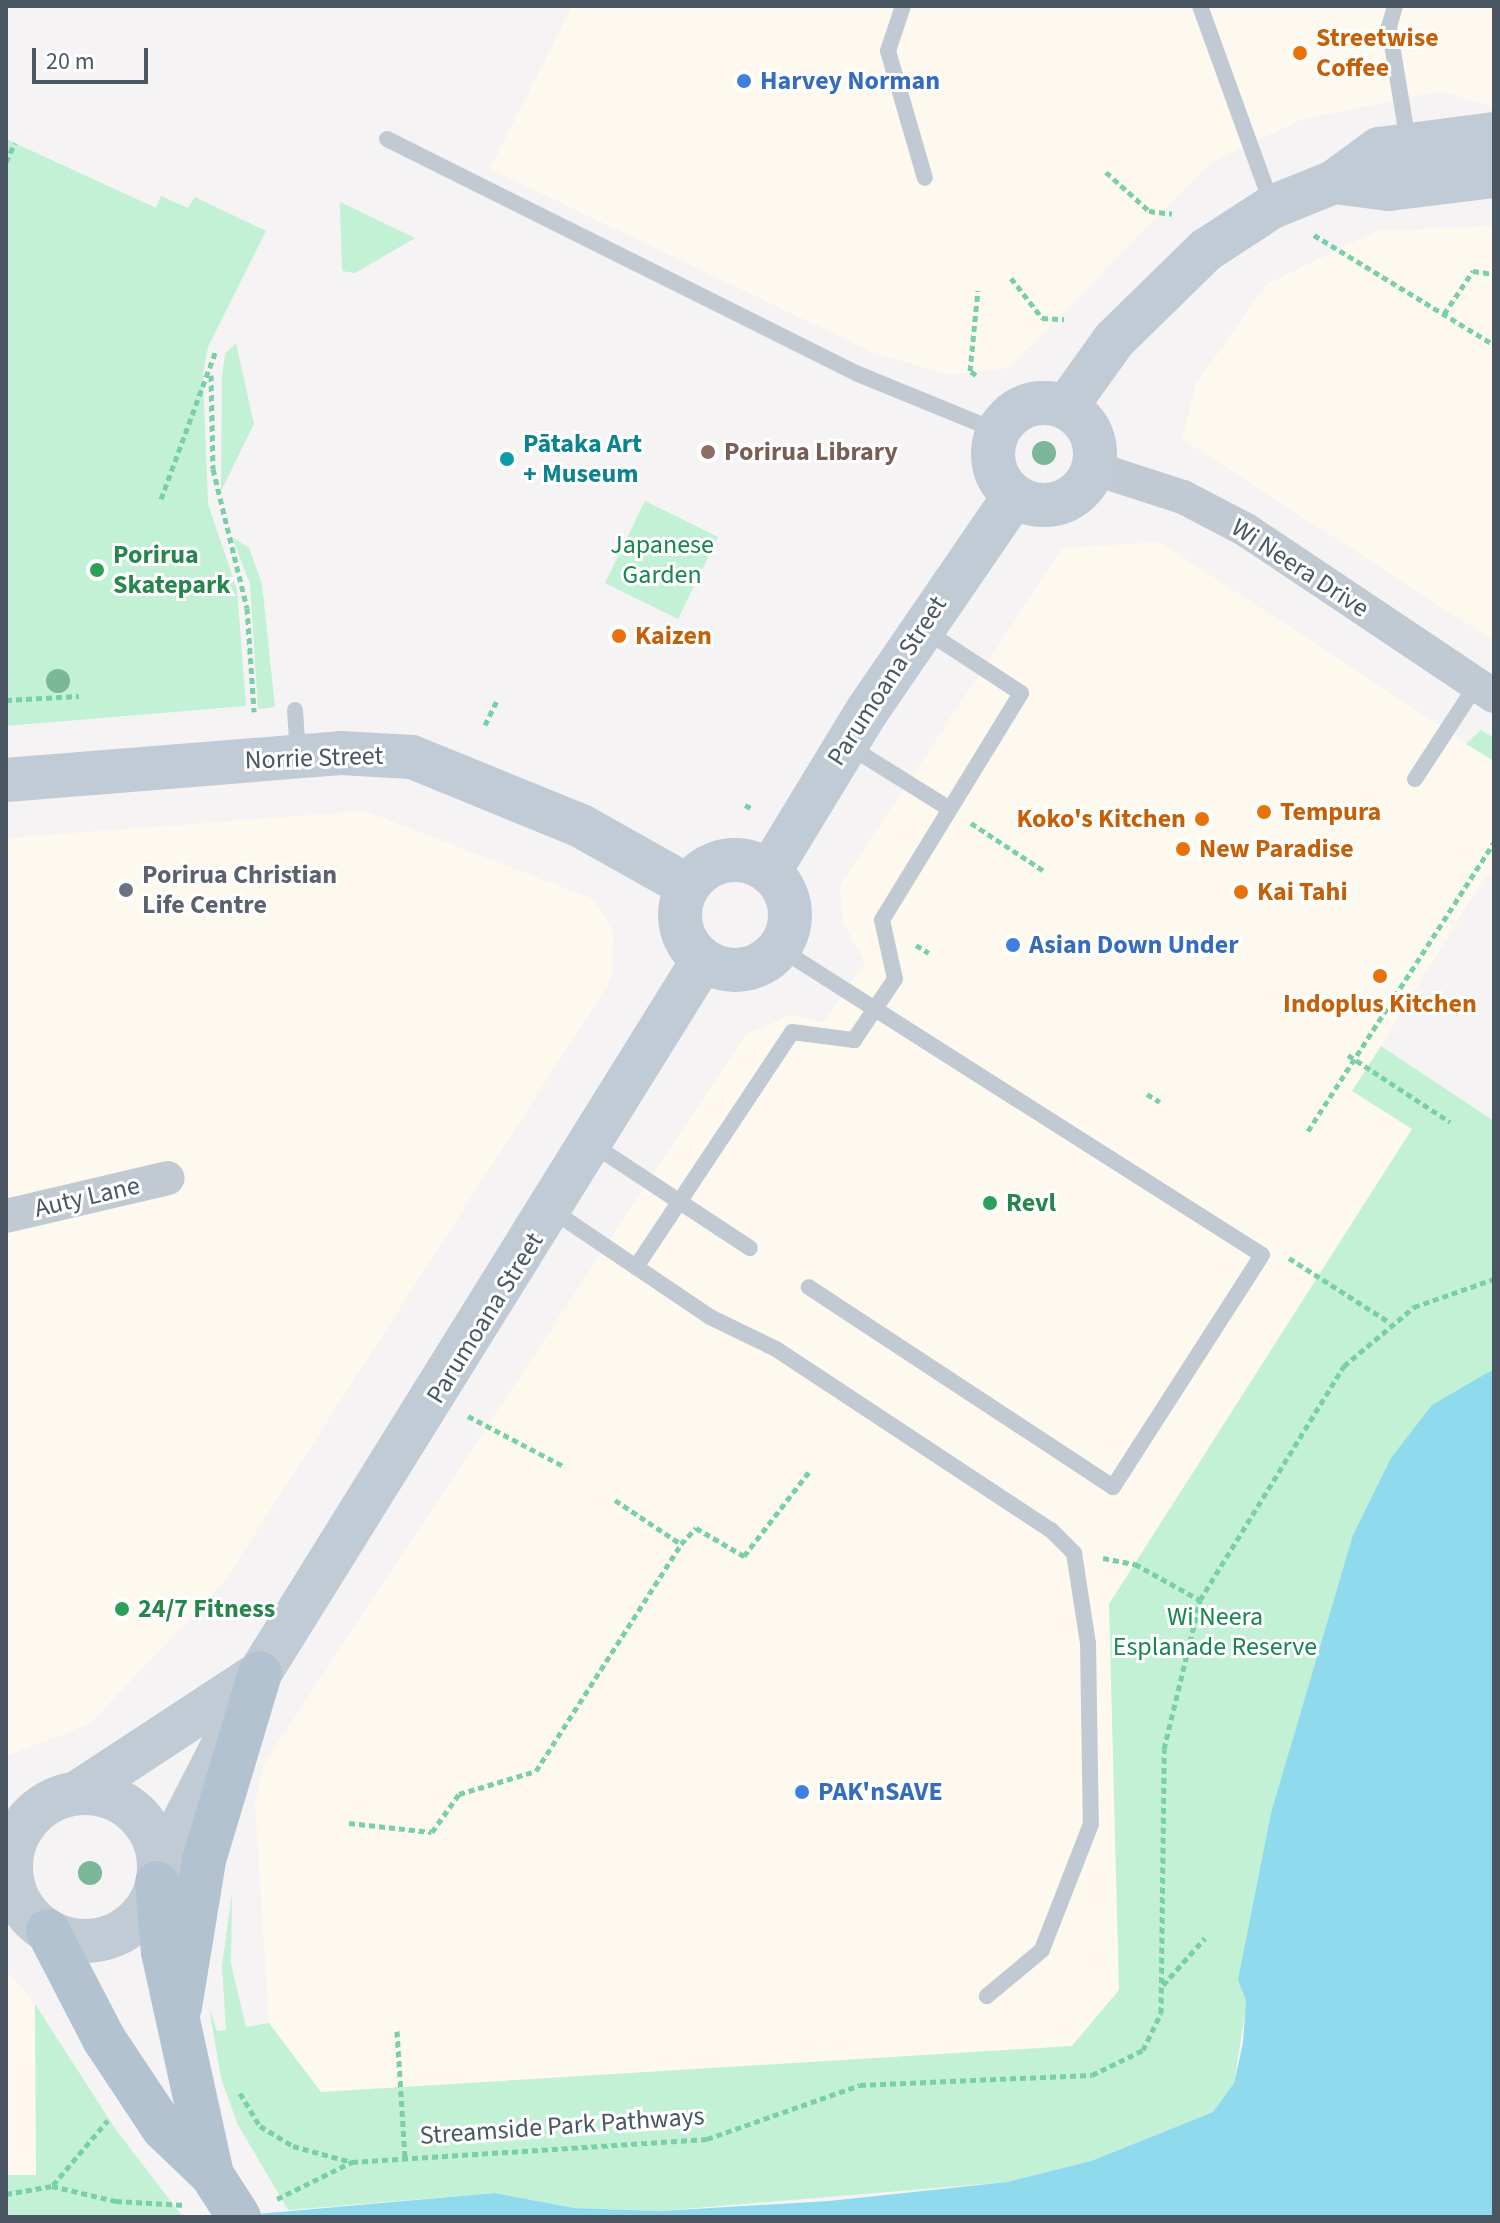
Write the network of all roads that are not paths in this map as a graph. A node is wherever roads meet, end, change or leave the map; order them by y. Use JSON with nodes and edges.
{"nodes":[{"id":1,"x":903,"y":6,"type":"edge"},
{"id":2,"x":1200,"y":6,"type":"edge"},
{"id":3,"x":1395,"y":6,"type":"edge"},
{"id":4,"x":1494,"y":134,"type":"edge"},
{"id":5,"x":387,"y":139,"type":"dead end"},
{"id":6,"x":1408,"y":143,"type":"junction"},
{"id":7,"x":1494,"y":176,"type":"edge"},
{"id":8,"x":925,"y":178,"type":"dead end"},
{"id":9,"x":1334,"y":182,"type":"junction"},
{"id":10,"x":1272,"y":207,"type":"junction"},
{"id":11,"x":1066,"y":407,"type":"junction"},
{"id":12,"x":998,"y":431,"type":"junction"},
{"id":13,"x":1093,"y":468,"type":"junction"},
{"id":14,"x":1014,"y":496,"type":"junction"},
{"id":15,"x":921,"y":628,"type":"junction"},
{"id":16,"x":1485,"y":690,"type":"edge"},
{"id":17,"x":295,"y":710,"type":"dead end"},
{"id":18,"x":845,"y":744,"type":"junction"},
{"id":19,"x":298,"y":755,"type":"junction"},
{"id":20,"x":1415,"y":779,"type":"dead end"},
{"id":21,"x":6,"y":780,"type":"edge"},
{"id":22,"x":950,"y":809,"type":"junction"},
{"id":23,"x":769,"y":872,"type":"junction"},
{"id":24,"x":688,"y":886,"type":"junction"},
{"id":25,"x":779,"y":948,"type":"junction"},
{"id":26,"x":703,"y":960,"type":"junction"},
{"id":27,"x":873,"y":1012,"type":"junction"},
{"id":28,"x":592,"y":1144,"type":"junction"},
{"id":29,"x":168,"y":1178,"type":"dead end"},
{"id":30,"x":680,"y":1202,"type":"junction"},
{"id":31,"x":553,"y":1211,"type":"junction"},
{"id":32,"x":6,"y":1216,"type":"edge"},
{"id":33,"x":750,"y":1248,"type":"dead end"},
{"id":34,"x":636,"y":1267,"type":"junction"},
{"id":35,"x":809,"y":1287,"type":"dead end"},
{"id":36,"x":260,"y":1673,"type":"junction"},
{"id":37,"x":41,"y":1806,"type":"edge"},
{"id":38,"x":158,"y":1877,"type":"junction"},
{"id":39,"x":28,"y":1918,"type":"edge"},
{"id":40,"x":987,"y":1996,"type":"dead end"},
{"id":41,"x":180,"y":2007,"type":"junction"},
{"id":42,"x":212,"y":2175,"type":"junction"},
{"id":43,"x":239,"y":2217,"type":"edge"}],
"edges":[{"from":1,"to":8,"type":"lane"},
{"from":2,"to":10,"type":"lane"},
{"from":3,"to":6,"type":"lane"},
{"from":4,"to":6,"type":"main road"},
{"from":5,"to":12,"type":"lane"},
{"from":6,"to":9,"type":"main road"},
{"from":7,"to":9,"type":"main road"},
{"from":9,"to":10,"type":"main road"},
{"from":10,"to":11,"type":"main road"},
{"from":11,"to":12,"type":"main road"},
{"from":11,"to":13,"type":"main road"},
{"from":12,"to":14,"type":"main road"},
{"from":13,"to":14,"type":"main road"},
{"from":13,"to":16,"type":"street","name":"Wi Neera Drive"},
{"from":14,"to":15,"type":"main road","name":"Parumoana Street"},
{"from":15,"to":18,"type":"main road","name":"Parumoana Street"},
{"from":15,"to":22,"type":"lane"},
{"from":16,"to":20,"type":"lane"},
{"from":17,"to":19,"type":"lane"},
{"from":18,"to":22,"type":"lane"},
{"from":18,"to":23,"type":"main road","name":"Parumoana Street"},
{"from":19,"to":21,"type":"main road","name":"Norrie Street"},
{"from":19,"to":24,"type":"main road","name":"Norrie Street"},
{"from":22,"to":27,"type":"lane"},
{"from":23,"to":24,"type":"main road"},
{"from":23,"to":25,"type":"main road"},
{"from":24,"to":26,"type":"main road"},
{"from":25,"to":26,"type":"main road"},
{"from":25,"to":27,"type":"lane"},
{"from":26,"to":28,"type":"main road","name":"Parumoana Street"},
{"from":27,"to":30,"type":"lane"},
{"from":27,"to":35,"type":"lane"},
{"from":28,"to":30,"type":"lane"},
{"from":28,"to":31,"type":"main road","name":"Parumoana Street"},
{"from":29,"to":32,"type":"street","name":"Auty Lane"},
{"from":30,"to":33,"type":"lane"},
{"from":30,"to":34,"type":"lane"},
{"from":31,"to":34,"type":"lane"},
{"from":31,"to":36,"type":"main road","name":"Parumoana Street"},
{"from":34,"to":40,"type":"lane"},
{"from":36,"to":37,"type":"main road","name":"Parumoana Street"},
{"from":36,"to":38,"type":"main road","name":"Parumoana Street"},
{"from":36,"to":41,"type":"main road"},
{"from":37,"to":38,"type":"main road"},
{"from":37,"to":39,"type":"main road"},
{"from":38,"to":39,"type":"main road"},
{"from":38,"to":41,"type":"main road"},
{"from":39,"to":42,"type":"main road"},
{"from":41,"to":42,"type":"main road"},
{"from":42,"to":43,"type":"main road"}]}
